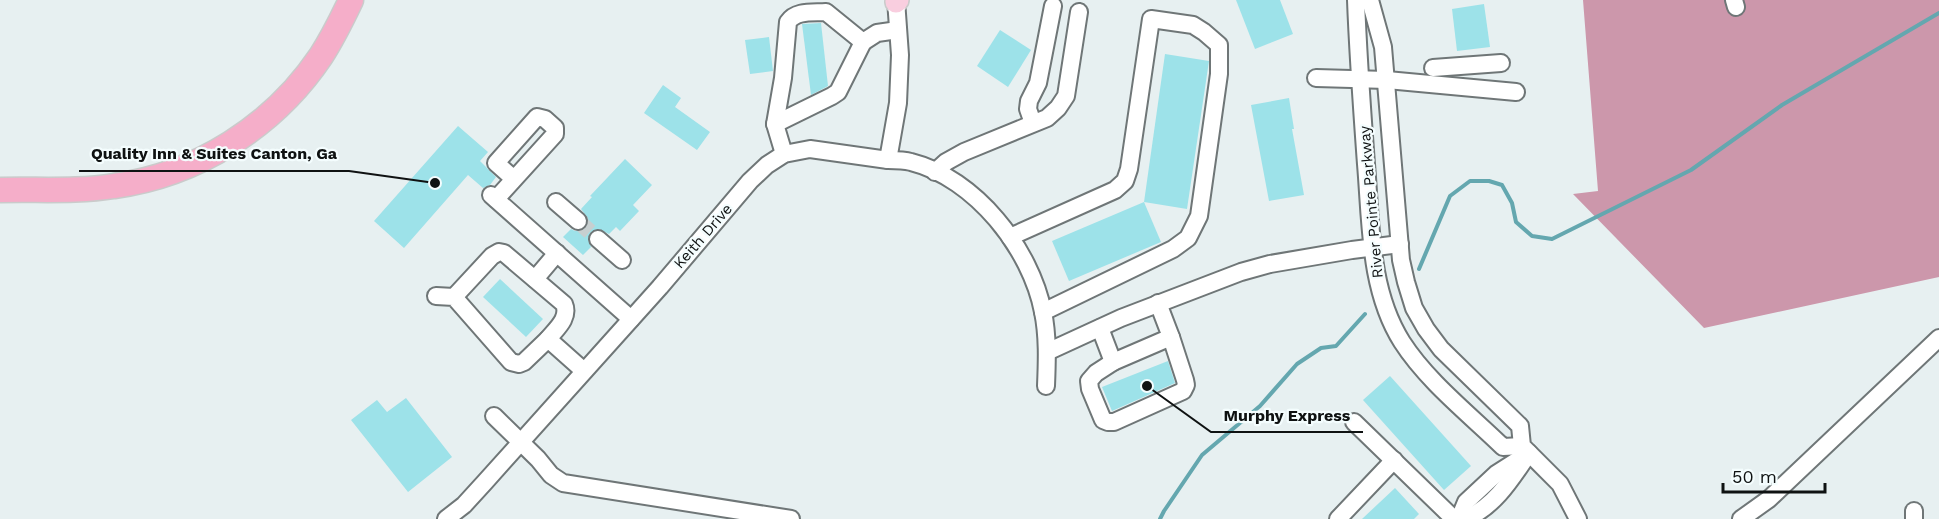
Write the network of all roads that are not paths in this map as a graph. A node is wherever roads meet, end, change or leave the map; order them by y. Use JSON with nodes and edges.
{"nodes":[{"id":1,"x":351,"y":0,"type":"edge"},
{"id":2,"x":1356,"y":0,"type":"edge"},
{"id":3,"x":1370,"y":0,"type":"edge"},
{"id":4,"x":896,"y":1,"type":"edge"},
{"id":5,"x":1053,"y":6,"type":"dead end"},
{"id":6,"x":1079,"y":12,"type":"dead end"},
{"id":7,"x":898,"y":30,"type":"junction"},
{"id":8,"x":863,"y":42,"type":"junction"},
{"id":9,"x":1501,"y":63,"type":"dead end"},
{"id":10,"x":1433,"y":68,"type":"dead end"},
{"id":11,"x":1316,"y":78,"type":"dead end"},
{"id":12,"x":1360,"y":78,"type":"junction"},
{"id":13,"x":1387,"y":80,"type":"junction"},
{"id":14,"x":1516,"y":92,"type":"dead end"},
{"id":15,"x":1033,"y":123,"type":"junction"},
{"id":16,"x":775,"y":124,"type":"junction"},
{"id":17,"x":784,"y":154,"type":"junction"},
{"id":18,"x":888,"y":160,"type":"junction"},
{"id":19,"x":935,"y":172,"type":"junction"},
{"id":20,"x":514,"y":179,"type":"junction"},
{"id":21,"x":0,"y":190,"type":"edge"},
{"id":22,"x":556,"y":202,"type":"dead end"},
{"id":23,"x":578,"y":221,"type":"tunnel mouth"},
{"id":24,"x":1010,"y":237,"type":"junction"},
{"id":25,"x":598,"y":239,"type":"tunnel mouth"},
{"id":26,"x":1400,"y":244,"type":"junction"},
{"id":27,"x":1373,"y":247,"type":"junction"},
{"id":28,"x":558,"y":254,"type":"junction"},
{"id":29,"x":622,"y":260,"type":"dead end"},
{"id":30,"x":535,"y":279,"type":"junction"},
{"id":31,"x":436,"y":296,"type":"dead end"},
{"id":32,"x":454,"y":297,"type":"junction"},
{"id":33,"x":1158,"y":303,"type":"junction"},
{"id":34,"x":1043,"y":312,"type":"junction"},
{"id":35,"x":631,"y":319,"type":"junction"},
{"id":36,"x":1100,"y":328,"type":"junction"},
{"id":37,"x":1171,"y":337,"type":"junction"},
{"id":38,"x":1939,"y":338,"type":"edge"},
{"id":39,"x":548,"y":339,"type":"junction"},
{"id":40,"x":1047,"y":351,"type":"junction"},
{"id":41,"x":1113,"y":362,"type":"junction"},
{"id":42,"x":584,"y":371,"type":"junction"},
{"id":43,"x":1046,"y":386,"type":"dead end"},
{"id":44,"x":494,"y":416,"type":"dead end"},
{"id":45,"x":1354,"y":422,"type":"dead end"},
{"id":46,"x":520,"y":442,"type":"junction"},
{"id":47,"x":1525,"y":449,"type":"junction"},
{"id":48,"x":1394,"y":460,"type":"junction"},
{"id":49,"x":446,"y":519,"type":"edge"},
{"id":50,"x":790,"y":519,"type":"edge"},
{"id":51,"x":1338,"y":519,"type":"edge"},
{"id":52,"x":1456,"y":519,"type":"edge"},
{"id":53,"x":1465,"y":519,"type":"edge"},
{"id":54,"x":1578,"y":519,"type":"edge"},
{"id":55,"x":1741,"y":519,"type":"edge"}],
"edges":[{"from":1,"to":21,"type":"highway"},
{"from":2,"to":12,"type":"street","name":"River Pointe Parkway"},
{"from":3,"to":13,"type":"street","name":"River Pointe Parkway"},
{"from":4,"to":7,"type":"street"},
{"from":5,"to":15,"type":"street"},
{"from":6,"to":15,"type":"street"},
{"from":7,"to":8,"type":"street"},
{"from":7,"to":18,"type":"street"},
{"from":8,"to":16,"type":"street"},
{"from":8,"to":16,"type":"street"},
{"from":9,"to":10,"type":"street"},
{"from":11,"to":12,"type":"street"},
{"from":12,"to":13,"type":"street"},
{"from":12,"to":27,"type":"street","name":"River Pointe Parkway"},
{"from":13,"to":14,"type":"street"},
{"from":13,"to":26,"type":"street","name":"River Pointe Parkway"},
{"from":15,"to":19,"type":"street"},
{"from":16,"to":17,"type":"street"},
{"from":17,"to":18,"type":"street","name":"Keith Drive"},
{"from":17,"to":35,"type":"street","name":"Keith Drive"},
{"from":18,"to":19,"type":"street","name":"Keith Drive"},
{"from":19,"to":24,"type":"street","name":"Keith Drive"},
{"from":20,"to":20,"type":"street"},
{"from":20,"to":28,"type":"street"},
{"from":22,"to":23,"type":"street"},
{"from":24,"to":34,"type":"street","name":"Keith Drive"},
{"from":24,"to":34,"type":"street"},
{"from":25,"to":29,"type":"street"},
{"from":26,"to":27,"type":"street"},
{"from":26,"to":47,"type":"street","name":"River Pointe Parkway"},
{"from":27,"to":33,"type":"street"},
{"from":27,"to":47,"type":"street","name":"River Pointe Parkway"},
{"from":28,"to":30,"type":"street"},
{"from":28,"to":35,"type":"street"},
{"from":30,"to":32,"type":"street"},
{"from":30,"to":39,"type":"street"},
{"from":31,"to":32,"type":"street"},
{"from":32,"to":39,"type":"street"},
{"from":33,"to":36,"type":"street"},
{"from":33,"to":37,"type":"street"},
{"from":34,"to":40,"type":"street","name":"Keith Drive"},
{"from":35,"to":42,"type":"street","name":"Keith Drive"},
{"from":36,"to":40,"type":"street"},
{"from":36,"to":41,"type":"street"},
{"from":37,"to":41,"type":"street"},
{"from":37,"to":41,"type":"street"},
{"from":38,"to":55,"type":"street"},
{"from":39,"to":42,"type":"street"},
{"from":40,"to":43,"type":"street","name":"Keith Drive"},
{"from":42,"to":46,"type":"street","name":"Keith Drive"},
{"from":44,"to":46,"type":"street"},
{"from":45,"to":48,"type":"street"},
{"from":46,"to":49,"type":"street","name":"Keith Drive"},
{"from":46,"to":50,"type":"street"},
{"from":47,"to":52,"type":"street"},
{"from":47,"to":53,"type":"street"},
{"from":47,"to":54,"type":"street","name":"River Pointe Parkway"},
{"from":48,"to":51,"type":"street"},
{"from":48,"to":52,"type":"street"}]}
